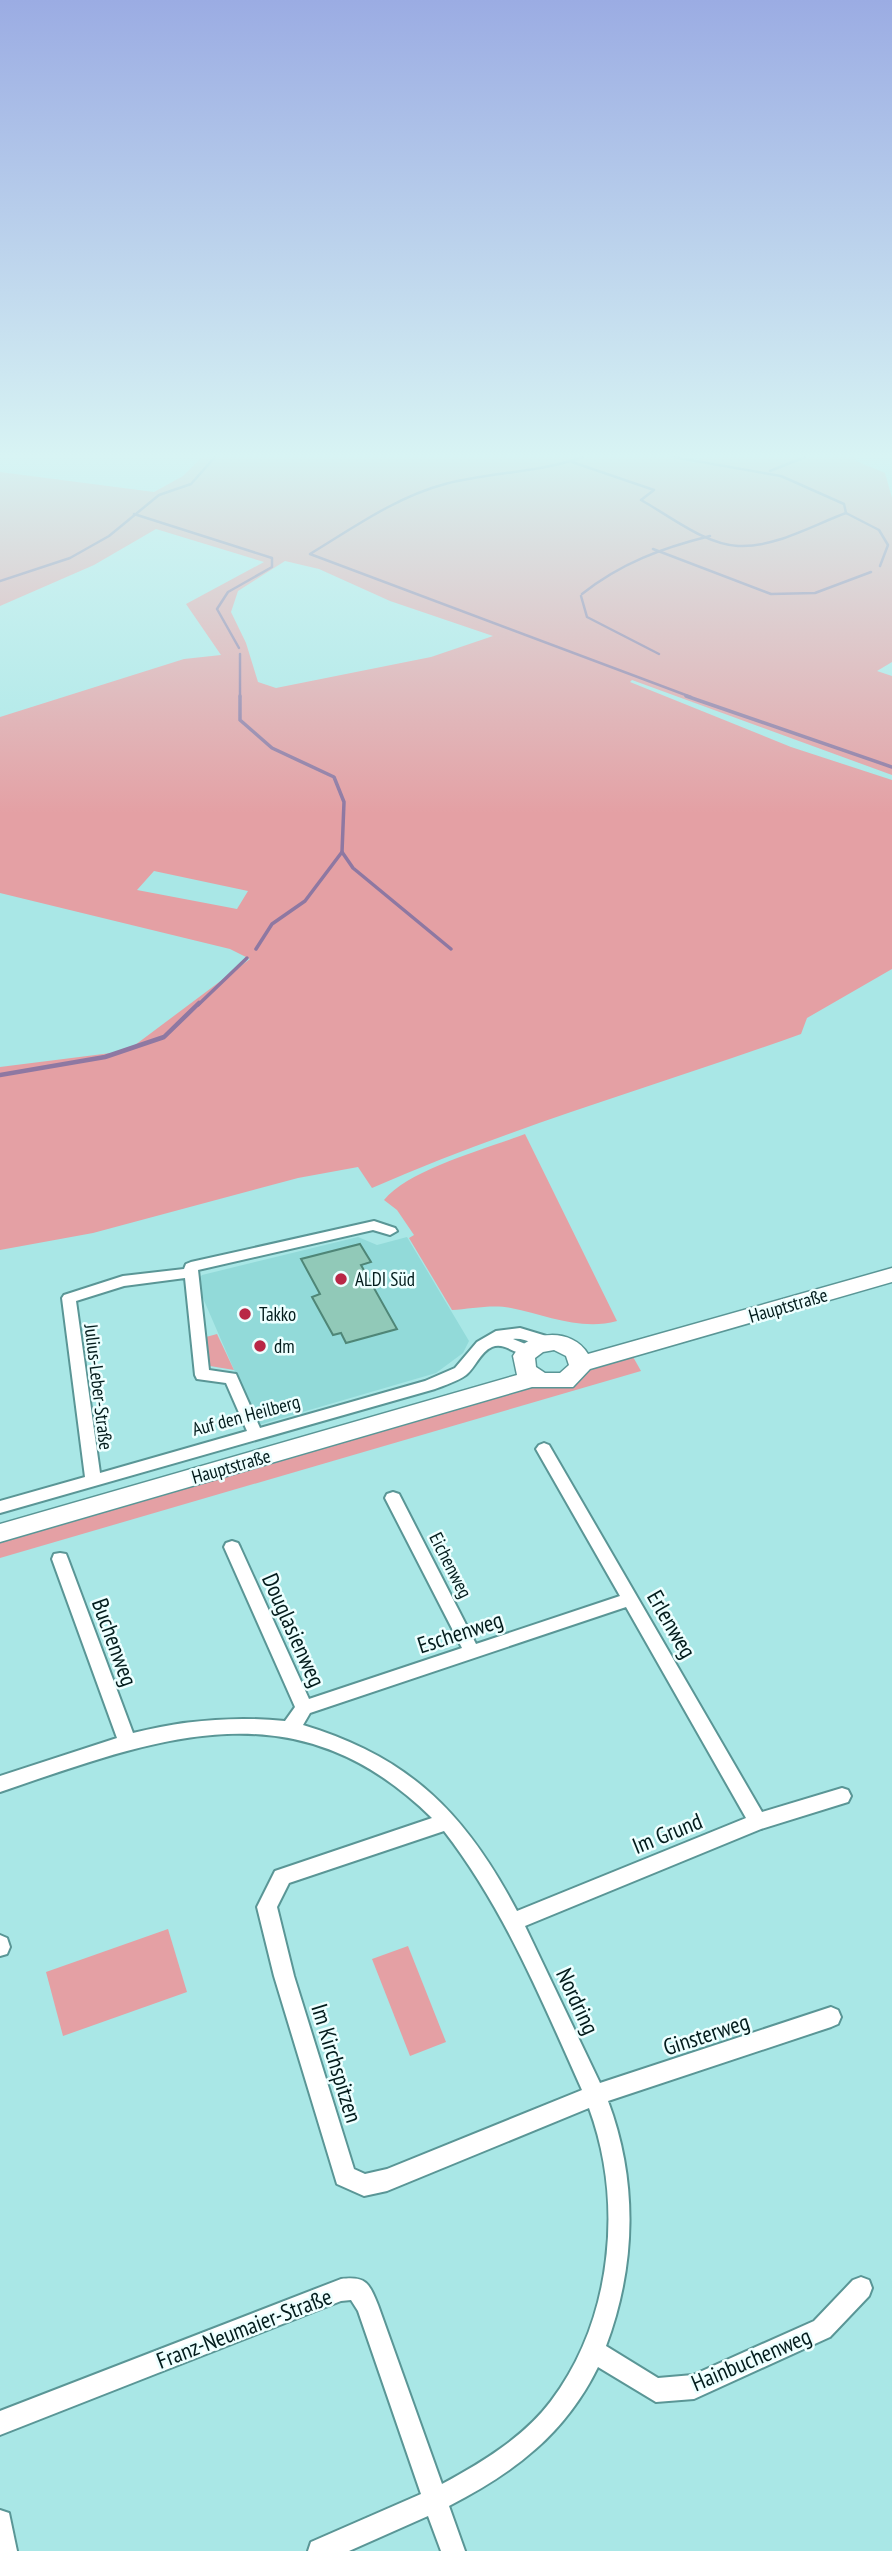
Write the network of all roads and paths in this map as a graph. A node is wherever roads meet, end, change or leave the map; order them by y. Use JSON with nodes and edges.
{"nodes":[{"id":1,"x":390,"y":1231,"type":"dead end"},
{"id":2,"x":191,"y":1273,"type":"junction"},
{"id":3,"x":892,"y":1275,"type":"edge"},
{"id":4,"x":491,"y":1340,"type":"junction"},
{"id":5,"x":577,"y":1357,"type":"junction"},
{"id":6,"x":533,"y":1359,"type":"junction"},
{"id":7,"x":255,"y":1433,"type":"junction"},
{"id":8,"x":544,"y":1449,"type":"dead end"},
{"id":9,"x":93,"y":1480,"type":"junction"},
{"id":10,"x":393,"y":1498,"type":"dead end"},
{"id":11,"x":0,"y":1507,"type":"edge"},
{"id":12,"x":0,"y":1533,"type":"edge"},
{"id":13,"x":232,"y":1547,"type":"dead end"},
{"id":14,"x":60,"y":1559,"type":"dead end"},
{"id":15,"x":631,"y":1599,"type":"junction"},
{"id":16,"x":472,"y":1652,"type":"junction"},
{"id":17,"x":304,"y":1708,"type":"junction"},
{"id":18,"x":290,"y":1729,"type":"junction"},
{"id":19,"x":127,"y":1741,"type":"junction"},
{"id":20,"x":0,"y":1784,"type":"edge"},
{"id":21,"x":842,"y":1796,"type":"dead end"},
{"id":22,"x":449,"y":1821,"type":"junction"},
{"id":23,"x":758,"y":1822,"type":"junction"},
{"id":24,"x":513,"y":1922,"type":"junction"},
{"id":25,"x":831,"y":2017,"type":"dead end"},
{"id":26,"x":595,"y":2095,"type":"junction"},
{"id":27,"x":861,"y":2288,"type":"dead end"},
{"id":28,"x":592,"y":2350,"type":"junction"},
{"id":29,"x":0,"y":2423,"type":"edge"},
{"id":30,"x":436,"y":2499,"type":"junction"},
{"id":31,"x":0,"y":2522,"type":"edge"},
{"id":32,"x":5,"y":2551,"type":"edge"},
{"id":33,"x":320,"y":2551,"type":"edge"},
{"id":34,"x":453,"y":2551,"type":"edge"}],
"edges":[{"from":1,"to":2,"type":"street"},
{"from":2,"to":7,"type":"street"},
{"from":2,"to":9,"type":"street","name":"Julius-Leber-Straße"},
{"from":3,"to":5,"type":"street","name":"Hauptstraße"},
{"from":4,"to":6,"type":"street"},
{"from":4,"to":6,"type":"street"},
{"from":4,"to":7,"type":"street","name":"Auf den Heilberg"},
{"from":5,"to":6,"type":"street"},
{"from":5,"to":6,"type":"street","name":"Hauptstraße"},
{"from":6,"to":12,"type":"street","name":"Hauptstraße"},
{"from":7,"to":9,"type":"street","name":"Auf den Heilberg"},
{"from":8,"to":15,"type":"street","name":"Erlenweg"},
{"from":9,"to":11,"type":"street","name":"Auf den Heilberg"},
{"from":10,"to":16,"type":"street","name":"Eichenweg"},
{"from":13,"to":17,"type":"street","name":"Douglasienweg"},
{"from":14,"to":19,"type":"street","name":"Buchenweg"},
{"from":15,"to":16,"type":"street","name":"Eschenweg"},
{"from":15,"to":23,"type":"street","name":"Erlenweg"},
{"from":16,"to":17,"type":"street","name":"Eschenweg"},
{"from":17,"to":18,"type":"street","name":"Douglasienweg"},
{"from":18,"to":19,"type":"street","name":"Nordring"},
{"from":18,"to":22,"type":"street","name":"Nordring"},
{"from":19,"to":20,"type":"street","name":"Nordring"},
{"from":21,"to":23,"type":"street","name":"Im Grund"},
{"from":22,"to":24,"type":"street","name":"Nordring"},
{"from":22,"to":26,"type":"street","name":"Im Kirchspitzen"},
{"from":23,"to":24,"type":"street","name":"Im Grund"},
{"from":24,"to":26,"type":"street","name":"Nordring"},
{"from":25,"to":26,"type":"street","name":"Ginsterweg"},
{"from":26,"to":28,"type":"street","name":"Nordring"},
{"from":27,"to":28,"type":"street","name":"Hainbuchenweg"},
{"from":28,"to":30,"type":"street","name":"Nordring"},
{"from":29,"to":30,"type":"street","name":"Franz-Neumaier-Straße"},
{"from":30,"to":33,"type":"street","name":"Nordring"},
{"from":30,"to":34,"type":"street"},
{"from":31,"to":32,"type":"street"}]}
